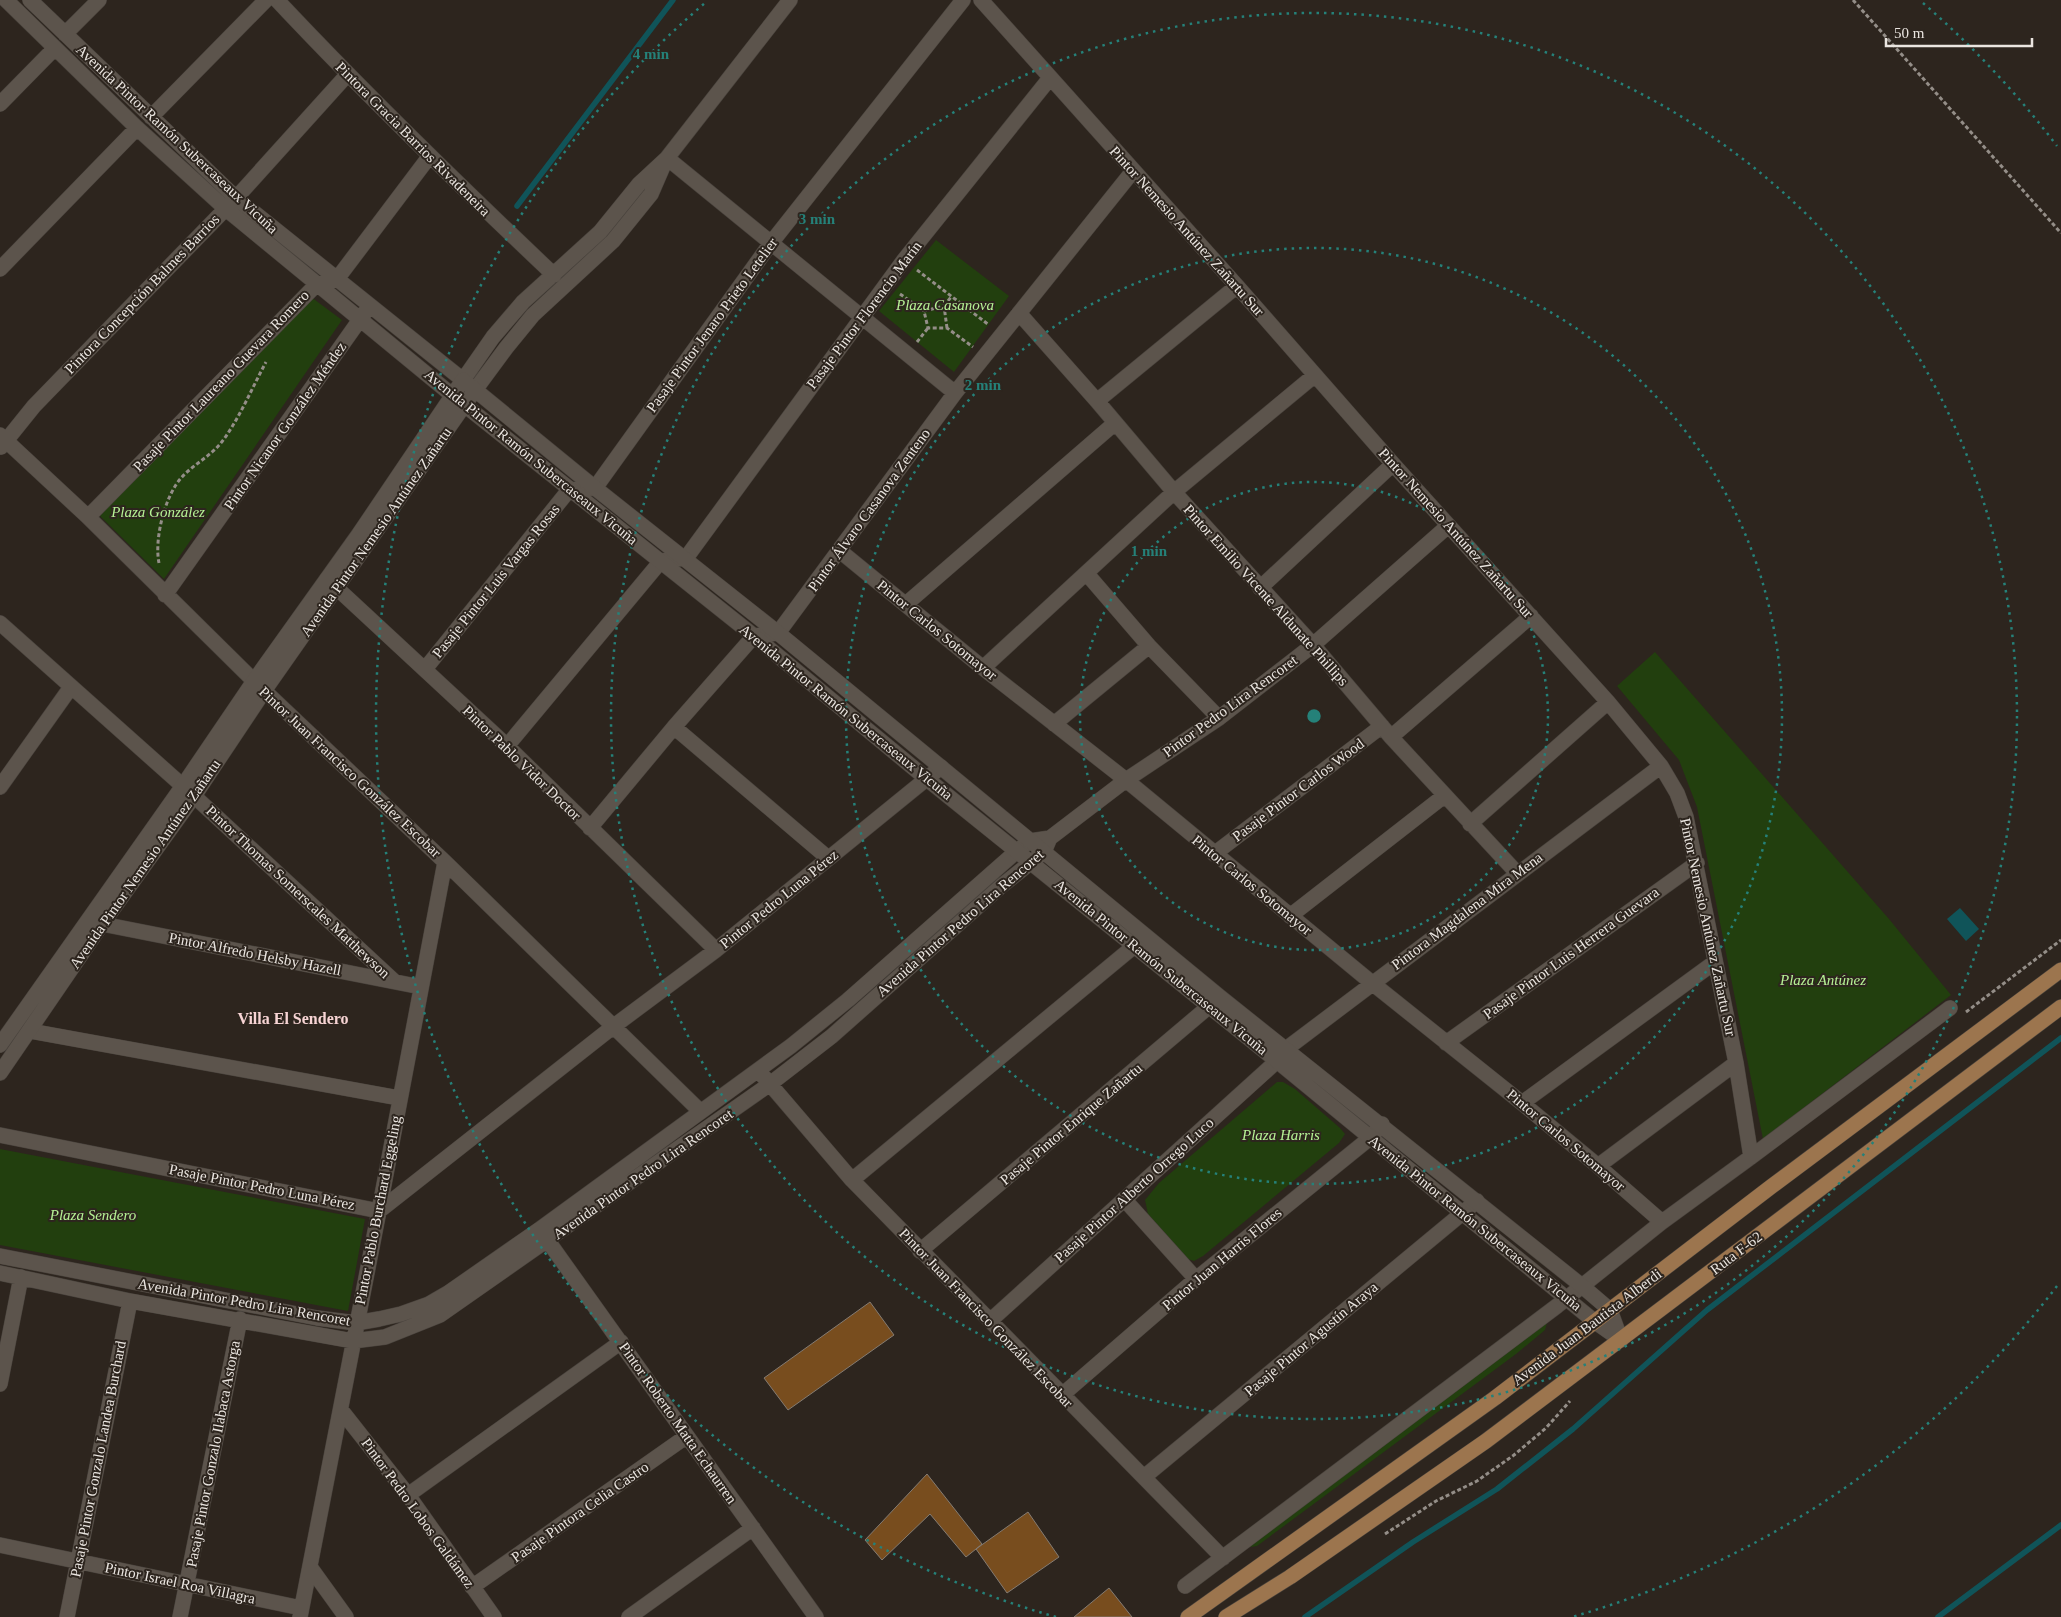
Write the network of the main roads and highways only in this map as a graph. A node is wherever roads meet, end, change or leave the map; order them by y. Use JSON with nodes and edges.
{"nodes":[{"id":1,"x":2061,"y":970,"type":"edge"},
{"id":2,"x":2061,"y":1008,"type":"edge"},
{"id":3,"x":1188,"y":1617,"type":"edge"},
{"id":4,"x":1226,"y":1617,"type":"edge"}],
"edges":[{"from":1,"to":3,"type":"main road","name":"Avenida Juan Bautista Alberdi"},
{"from":2,"to":4,"type":"main road","name":"Ruta F-62"}]}
